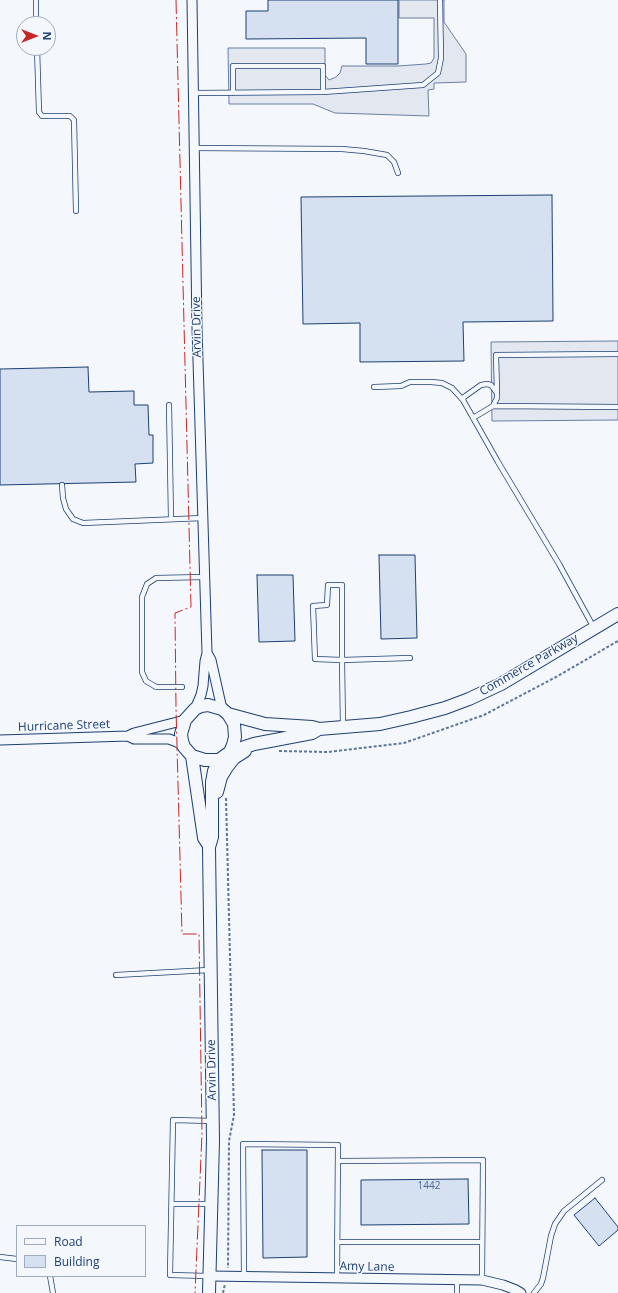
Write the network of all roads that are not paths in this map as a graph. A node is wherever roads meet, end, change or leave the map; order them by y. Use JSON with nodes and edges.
{"nodes":[{"id":1,"x":36,"y":0,"type":"edge"},
{"id":2,"x":192,"y":0,"type":"edge"},
{"id":3,"x":440,"y":0,"type":"edge"},
{"id":4,"x":36,"y":16,"type":"edge"},
{"id":5,"x":37,"y":56,"type":"edge"},
{"id":6,"x":323,"y":92,"type":"junction"},
{"id":7,"x":194,"y":93,"type":"junction"},
{"id":8,"x":233,"y":93,"type":"junction"},
{"id":9,"x":194,"y":148,"type":"junction"},
{"id":10,"x":398,"y":173,"type":"dead end"},
{"id":11,"x":76,"y":211,"type":"dead end"},
{"id":12,"x":618,"y":354,"type":"edge"},
{"id":13,"x":374,"y":387,"type":"dead end"},
{"id":14,"x":497,"y":393,"type":"junction"},
{"id":15,"x":463,"y":400,"type":"junction"},
{"id":16,"x":169,"y":406,"type":"dead end"},
{"id":17,"x":493,"y":406,"type":"junction"},
{"id":18,"x":618,"y":406,"type":"edge"},
{"id":19,"x":473,"y":418,"type":"junction"},
{"id":20,"x":62,"y":485,"type":"dead end"},
{"id":21,"x":203,"y":518,"type":"junction"},
{"id":22,"x":171,"y":519,"type":"junction"},
{"id":23,"x":204,"y":577,"type":"junction"},
{"id":24,"x":618,"y":614,"type":"edge"},
{"id":25,"x":594,"y":628,"type":"junction"},
{"id":26,"x":207,"y":653,"type":"junction"},
{"id":27,"x":410,"y":658,"type":"dead end"},
{"id":28,"x":342,"y":660,"type":"junction"},
{"id":29,"x":182,"y":687,"type":"dead end"},
{"id":30,"x":195,"y":709,"type":"junction"},
{"id":31,"x":225,"y":711,"type":"junction"},
{"id":32,"x":184,"y":720,"type":"junction"},
{"id":33,"x":343,"y":728,"type":"junction"},
{"id":34,"x":319,"y":729,"type":"junction"},
{"id":35,"x":128,"y":736,"type":"junction"},
{"id":36,"x":0,"y":740,"type":"edge"},
{"id":37,"x":254,"y":744,"type":"junction"},
{"id":38,"x":188,"y":751,"type":"junction"},
{"id":39,"x":230,"y":752,"type":"junction"},
{"id":40,"x":219,"y":760,"type":"junction"},
{"id":41,"x":211,"y":813,"type":"junction"},
{"id":42,"x":209,"y":847,"type":"junction"},
{"id":43,"x":211,"y":970,"type":"junction"},
{"id":44,"x":116,"y":975,"type":"dead end"},
{"id":45,"x":213,"y":1121,"type":"junction"},
{"id":46,"x":338,"y":1161,"type":"junction"},
{"id":47,"x":602,"y":1180,"type":"dead end"},
{"id":48,"x":172,"y":1204,"type":"junction"},
{"id":49,"x":211,"y":1204,"type":"junction"},
{"id":50,"x":337,"y":1242,"type":"junction"},
{"id":51,"x":482,"y":1242,"type":"junction"},
{"id":52,"x":0,"y":1257,"type":"edge"},
{"id":53,"x":16,"y":1259,"type":"edge"},
{"id":54,"x":210,"y":1276,"type":"junction"},
{"id":55,"x":50,"y":1277,"type":"edge"},
{"id":56,"x":244,"y":1277,"type":"junction"},
{"id":57,"x":337,"y":1278,"type":"junction"},
{"id":58,"x":457,"y":1280,"type":"junction"},
{"id":59,"x":482,"y":1280,"type":"junction"},
{"id":60,"x":53,"y":1293,"type":"edge"},
{"id":61,"x":209,"y":1293,"type":"edge"},
{"id":62,"x":457,"y":1293,"type":"edge"},
{"id":63,"x":521,"y":1293,"type":"edge"},
{"id":64,"x":534,"y":1293,"type":"edge"}],
"edges":[{"from":1,"to":4,"type":"lane"},
{"from":2,"to":7,"type":"street","name":"Arvin Drive"},
{"from":3,"to":6,"type":"lane"},
{"from":5,"to":11,"type":"lane"},
{"from":6,"to":8,"type":"lane"},
{"from":6,"to":8,"type":"lane"},
{"from":7,"to":8,"type":"lane"},
{"from":7,"to":9,"type":"street","name":"Arvin Drive"},
{"from":9,"to":10,"type":"lane"},
{"from":9,"to":21,"type":"street","name":"Arvin Drive"},
{"from":12,"to":14,"type":"lane"},
{"from":13,"to":15,"type":"lane"},
{"from":14,"to":15,"type":"lane"},
{"from":14,"to":17,"type":"lane"},
{"from":15,"to":19,"type":"lane"},
{"from":16,"to":22,"type":"lane"},
{"from":17,"to":18,"type":"lane"},
{"from":17,"to":19,"type":"lane"},
{"from":19,"to":25,"type":"lane"},
{"from":20,"to":22,"type":"lane"},
{"from":21,"to":22,"type":"lane"},
{"from":21,"to":23,"type":"street","name":"Arvin Drive"},
{"from":23,"to":26,"type":"street","name":"Arvin Drive"},
{"from":23,"to":29,"type":"lane"},
{"from":24,"to":25,"type":"street","name":"Commerce Parkway"},
{"from":25,"to":33,"type":"street","name":"Commerce Parkway"},
{"from":26,"to":30,"type":"street","name":"Arvin Drive"},
{"from":26,"to":31,"type":"street","name":"Arvin Drive"},
{"from":27,"to":28,"type":"lane"},
{"from":28,"to":28,"type":"lane"},
{"from":28,"to":33,"type":"lane"},
{"from":30,"to":31,"type":"street"},
{"from":30,"to":32,"type":"street","name":"Arvin Drive"},
{"from":31,"to":34,"type":"street","name":"Commerce Parkway"},
{"from":31,"to":39,"type":"street","name":"Arvin Drive"},
{"from":32,"to":35,"type":"street","name":"Hurricane Street"},
{"from":32,"to":38,"type":"street","name":"Arvin Drive"},
{"from":33,"to":34,"type":"street","name":"Commerce Parkway"},
{"from":34,"to":37,"type":"street","name":"Commerce Parkway"},
{"from":35,"to":36,"type":"street","name":"Hurricane Street"},
{"from":35,"to":38,"type":"street","name":"Hurricane Street"},
{"from":37,"to":39,"type":"street","name":"Commerce Parkway"},
{"from":37,"to":41,"type":"street"},
{"from":38,"to":40,"type":"street"},
{"from":38,"to":42,"type":"street","name":"Arvin Drive"},
{"from":39,"to":40,"type":"street"},
{"from":40,"to":41,"type":"street","name":"Arvin Drive"},
{"from":41,"to":42,"type":"street","name":"Arvin Drive"},
{"from":42,"to":43,"type":"street","name":"Arvin Drive"},
{"from":43,"to":44,"type":"lane"},
{"from":43,"to":45,"type":"street","name":"Arvin Drive"},
{"from":45,"to":48,"type":"lane"},
{"from":45,"to":49,"type":"street","name":"Arvin Drive"},
{"from":46,"to":50,"type":"lane"},
{"from":46,"to":51,"type":"lane"},
{"from":46,"to":56,"type":"lane"},
{"from":47,"to":64,"type":"lane"},
{"from":48,"to":49,"type":"lane"},
{"from":48,"to":54,"type":"lane"},
{"from":49,"to":54,"type":"street","name":"Arvin Drive"},
{"from":50,"to":51,"type":"lane"},
{"from":50,"to":57,"type":"lane"},
{"from":51,"to":59,"type":"lane"},
{"from":52,"to":53,"type":"lane"},
{"from":54,"to":56,"type":"street","name":"Amy Lane"},
{"from":54,"to":61,"type":"street","name":"Arvin Drive"},
{"from":55,"to":60,"type":"lane"},
{"from":56,"to":57,"type":"street","name":"Amy Lane"},
{"from":57,"to":58,"type":"street","name":"Amy Lane"},
{"from":58,"to":59,"type":"street","name":"Amy Lane"},
{"from":58,"to":62,"type":"lane"},
{"from":59,"to":63,"type":"street","name":"Amy Lane"}]}
